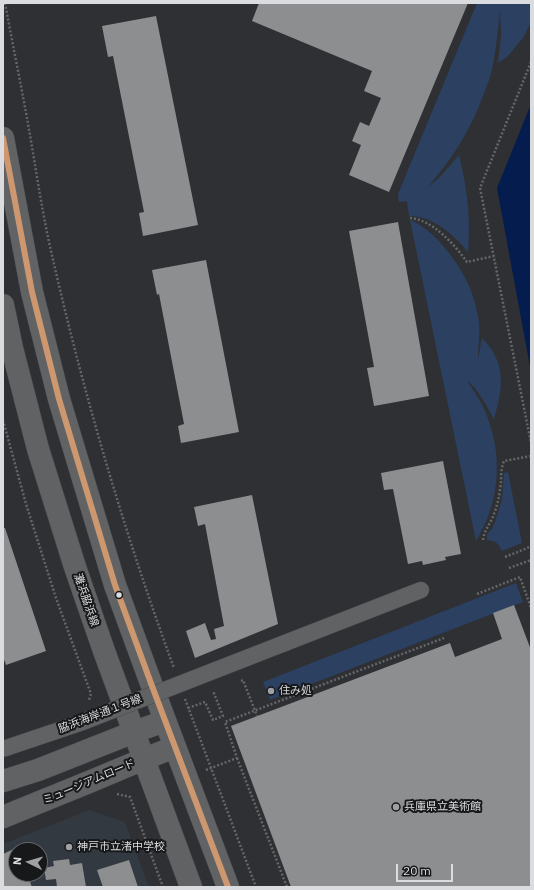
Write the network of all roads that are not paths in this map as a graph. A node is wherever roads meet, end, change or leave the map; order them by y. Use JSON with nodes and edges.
{"nodes":[{"id":1,"x":3,"y":138,"type":"edge"},
{"id":2,"x":3,"y":305,"type":"edge"},
{"id":3,"x":421,"y":590,"type":"dead end"},
{"id":4,"x":165,"y":721,"type":"junction"},
{"id":5,"x":134,"y":732,"type":"junction"},
{"id":6,"x":175,"y":747,"type":"junction"},
{"id":7,"x":3,"y":749,"type":"edge"},
{"id":8,"x":144,"y":758,"type":"junction"},
{"id":9,"x":3,"y":781,"type":"edge"},
{"id":10,"x":3,"y":817,"type":"edge"},
{"id":11,"x":191,"y":887,"type":"edge"},
{"id":12,"x":228,"y":887,"type":"edge"}],
"edges":[{"from":1,"to":4,"type":"street"},
{"from":2,"to":5,"type":"street","name":"灘浜脇浜線"},
{"from":3,"to":7,"type":"street","name":"脇浜海岸通１号線","bridge":true},
{"from":4,"to":5,"type":"street"},
{"from":4,"to":6,"type":"street"},
{"from":5,"to":8,"type":"street","name":"灘浜脇浜線"},
{"from":5,"to":9,"type":"street"},
{"from":6,"to":8,"type":"street","name":"ミュージアムロード"},
{"from":6,"to":12,"type":"street"},
{"from":8,"to":10,"type":"street","name":"ミュージアムロード"},
{"from":8,"to":11,"type":"street","name":"灘浜脇浜線"}]}
